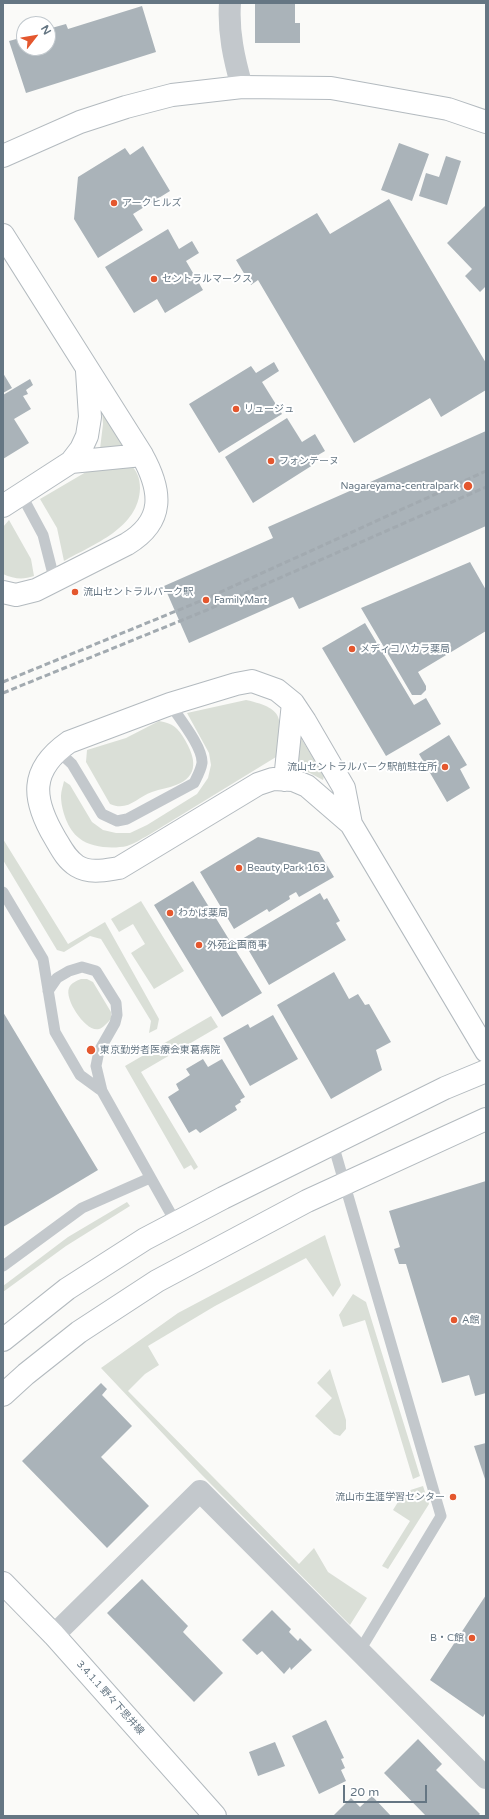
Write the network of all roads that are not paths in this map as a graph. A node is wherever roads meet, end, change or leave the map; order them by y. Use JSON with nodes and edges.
{"nodes":[{"id":1,"x":230,"y":3,"type":"edge"},
{"id":2,"x":242,"y":87,"type":"junction"},
{"id":3,"x":486,"y":122,"type":"edge"},
{"id":4,"x":3,"y":156,"type":"edge"},
{"id":5,"x":3,"y":235,"type":"edge"},
{"id":6,"x":87,"y":371,"type":"junction"},
{"id":7,"x":142,"y":456,"type":"junction"},
{"id":8,"x":71,"y":462,"type":"junction"},
{"id":9,"x":12,"y":500,"type":"edge"},
{"id":10,"x":55,"y":582,"type":"junction"},
{"id":11,"x":3,"y":592,"type":"edge"},
{"id":12,"x":293,"y":703,"type":"junction"},
{"id":13,"x":170,"y":704,"type":"junction"},
{"id":14,"x":57,"y":750,"type":"junction"},
{"id":15,"x":284,"y":780,"type":"junction"},
{"id":16,"x":351,"y":824,"type":"junction"},
{"id":17,"x":3,"y":892,"type":"edge"},
{"id":18,"x":48,"y":991,"type":"junction"},
{"id":19,"x":486,"y":1051,"type":"edge"},
{"id":20,"x":486,"y":1071,"type":"edge"},
{"id":21,"x":102,"y":1091,"type":"junction"},
{"id":22,"x":486,"y":1118,"type":"edge"},
{"id":23,"x":333,"y":1144,"type":"junction"},
{"id":24,"x":150,"y":1178,"type":"junction"},
{"id":25,"x":345,"y":1184,"type":"junction"},
{"id":26,"x":176,"y":1223,"type":"junction"},
{"id":27,"x":3,"y":1266,"type":"edge"},
{"id":28,"x":3,"y":1340,"type":"edge"},
{"id":29,"x":3,"y":1395,"type":"edge"},
{"id":30,"x":3,"y":1583,"type":"edge"},
{"id":31,"x":54,"y":1635,"type":"junction"},
{"id":32,"x":359,"y":1652,"type":"junction"},
{"id":33,"x":486,"y":1778,"type":"edge"},
{"id":34,"x":215,"y":1816,"type":"edge"}],
"edges":[{"from":1,"to":2,"type":"street"},
{"from":2,"to":3,"type":"street"},
{"from":2,"to":4,"type":"street"},
{"from":5,"to":6,"type":"street"},
{"from":6,"to":7,"type":"street"},
{"from":6,"to":8,"type":"street"},
{"from":7,"to":8,"type":"street"},
{"from":7,"to":10,"type":"street"},
{"from":8,"to":9,"type":"street"},
{"from":9,"to":10,"type":"lane"},
{"from":10,"to":11,"type":"street"},
{"from":12,"to":13,"type":"street"},
{"from":12,"to":15,"type":"street"},
{"from":12,"to":16,"type":"street"},
{"from":13,"to":14,"type":"street"},
{"from":13,"to":14,"type":"lane"},
{"from":14,"to":15,"type":"street"},
{"from":15,"to":16,"type":"street"},
{"from":16,"to":19,"type":"street"},
{"from":17,"to":18,"type":"lane"},
{"from":18,"to":21,"type":"lane"},
{"from":18,"to":21,"type":"lane"},
{"from":20,"to":23,"type":"street"},
{"from":21,"to":24,"type":"lane"},
{"from":22,"to":25,"type":"street"},
{"from":23,"to":25,"type":"lane"},
{"from":23,"to":26,"type":"street"},
{"from":24,"to":26,"type":"lane"},
{"from":24,"to":27,"type":"lane"},
{"from":25,"to":29,"type":"street"},
{"from":25,"to":32,"type":"lane"},
{"from":26,"to":28,"type":"street"},
{"from":30,"to":31,"type":"street","name":"3.4.1.1 野々下思井線"},
{"from":31,"to":32,"type":"street"},
{"from":31,"to":34,"type":"street","name":"3.4.1.1 野々下思井線"},
{"from":32,"to":33,"type":"street"}]}
